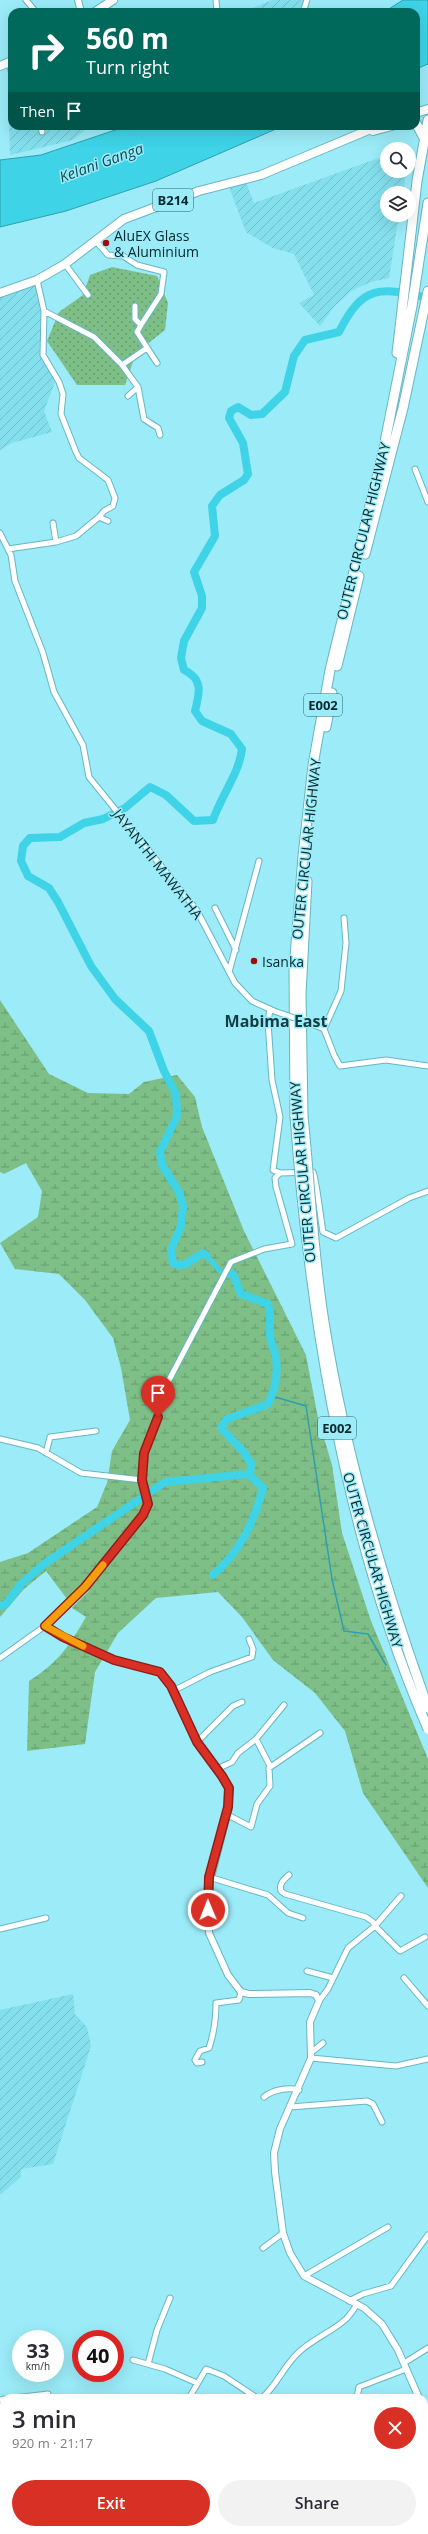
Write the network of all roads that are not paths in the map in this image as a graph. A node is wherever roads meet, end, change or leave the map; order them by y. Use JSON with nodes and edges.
{"nodes":[{"id":1,"x":26,"y":0,"type":"edge"},
{"id":2,"x":113,"y":0,"type":"edge"},
{"id":3,"x":33,"y":8,"type":"edge"},
{"id":4,"x":100,"y":8,"type":"edge"},
{"id":5,"x":428,"y":120,"type":"edge"},
{"id":6,"x":369,"y":130,"type":"edge"},
{"id":7,"x":376,"y":130,"type":"edge"},
{"id":8,"x":420,"y":130,"type":"edge"},
{"id":9,"x":360,"y":134,"type":"junction"},
{"id":10,"x":424,"y":138,"type":"junction"},
{"id":11,"x":428,"y":203,"type":"edge"},
{"id":12,"x":94,"y":240,"type":"junction"},
{"id":13,"x":65,"y":264,"type":"junction"},
{"id":14,"x":37,"y":280,"type":"junction"},
{"id":15,"x":428,"y":291,"type":"edge"},
{"id":16,"x":0,"y":293,"type":"edge"},
{"id":17,"x":88,"y":295,"type":"dead end"},
{"id":18,"x":134,"y":306,"type":"dead end"},
{"id":19,"x":44,"y":311,"type":"junction"},
{"id":20,"x":428,"y":322,"type":"edge"},
{"id":21,"x":141,"y":325,"type":"junction"},
{"id":22,"x":147,"y":348,"type":"junction"},
{"id":23,"x":157,"y":363,"type":"dead end"},
{"id":24,"x":122,"y":365,"type":"junction"},
{"id":25,"x":138,"y":387,"type":"junction"},
{"id":26,"x":128,"y":396,"type":"dead end"},
{"id":27,"x":392,"y":406,"type":"junction"},
{"id":28,"x":402,"y":408,"type":"junction"},
{"id":29,"x":160,"y":435,"type":"dead end"},
{"id":30,"x":414,"y":469,"type":"dead end"},
{"id":31,"x":428,"y":502,"type":"edge"},
{"id":32,"x":100,"y":517,"type":"junction"},
{"id":33,"x":108,"y":520,"type":"dead end"},
{"id":34,"x":52,"y":523,"type":"dead end"},
{"id":35,"x":0,"y":533,"type":"edge"},
{"id":36,"x":56,"y":542,"type":"junction"},
{"id":37,"x":8,"y":549,"type":"junction"},
{"id":38,"x":360,"y":558,"type":"junction"},
{"id":39,"x":259,"y":861,"type":"dead end"},
{"id":40,"x":215,"y":908,"type":"dead end"},
{"id":41,"x":344,"y":918,"type":"dead end"},
{"id":42,"x":236,"y":950,"type":"junction"},
{"id":43,"x":229,"y":972,"type":"junction"},
{"id":44,"x":272,"y":1010,"type":"junction"},
{"id":45,"x":324,"y":1029,"type":"junction"},
{"id":46,"x":428,"y":1066,"type":"edge"},
{"id":47,"x":299,"y":1116,"type":"junction"},
{"id":48,"x":280,"y":1173,"type":"junction"},
{"id":49,"x":428,"y":1191,"type":"edge"},
{"id":50,"x":96,"y":1431,"type":"dead end"},
{"id":51,"x":0,"y":1439,"type":"edge"},
{"id":52,"x":46,"y":1453,"type":"junction"},
{"id":53,"x":143,"y":1482,"type":"junction"},
{"id":54,"x":45,"y":1626,"type":"junction"},
{"id":55,"x":249,"y":1639,"type":"dead end"},
{"id":56,"x":0,"y":1658,"type":"edge"},
{"id":57,"x":173,"y":1691,"type":"junction"},
{"id":58,"x":242,"y":1702,"type":"dead end"},
{"id":59,"x":284,"y":1705,"type":"dead end"},
{"id":60,"x":428,"y":1708,"type":"edge"},
{"id":61,"x":428,"y":1730,"type":"edge"},
{"id":62,"x":320,"y":1733,"type":"dead end"},
{"id":63,"x":256,"y":1739,"type":"junction"},
{"id":64,"x":197,"y":1742,"type":"junction"},
{"id":65,"x":270,"y":1766,"type":"junction"},
{"id":66,"x":217,"y":1769,"type":"junction"},
{"id":67,"x":226,"y":1814,"type":"junction"},
{"id":68,"x":289,"y":1875,"type":"dead end"},
{"id":69,"x":209,"y":1877,"type":"junction"},
{"id":70,"x":401,"y":1896,"type":"dead end"},
{"id":71,"x":46,"y":1918,"type":"dead end"},
{"id":72,"x":302,"y":1918,"type":"dead end"},
{"id":73,"x":375,"y":1926,"type":"junction"},
{"id":74,"x":0,"y":1929,"type":"edge"},
{"id":75,"x":425,"y":1937,"type":"dead end"},
{"id":76,"x":307,"y":1971,"type":"dead end"},
{"id":77,"x":333,"y":1978,"type":"junction"},
{"id":78,"x":404,"y":1978,"type":"dead end"},
{"id":79,"x":241,"y":1992,"type":"junction"},
{"id":80,"x":319,"y":2001,"type":"junction"},
{"id":81,"x":428,"y":2006,"type":"edge"},
{"id":82,"x":323,"y":2043,"type":"dead end"},
{"id":83,"x":313,"y":2051,"type":"junction"},
{"id":84,"x":311,"y":2058,"type":"junction"},
{"id":85,"x":428,"y":2059,"type":"edge"},
{"id":86,"x":202,"y":2062,"type":"dead end"},
{"id":87,"x":299,"y":2090,"type":"junction"},
{"id":88,"x":264,"y":2097,"type":"dead end"},
{"id":89,"x":290,"y":2107,"type":"junction"},
{"id":90,"x":382,"y":2122,"type":"dead end"},
{"id":91,"x":388,"y":2227,"type":"dead end"},
{"id":92,"x":283,"y":2233,"type":"junction"},
{"id":93,"x":428,"y":2235,"type":"edge"},
{"id":94,"x":263,"y":2248,"type":"dead end"},
{"id":95,"x":304,"y":2276,"type":"junction"},
{"id":96,"x":170,"y":2298,"type":"dead end"},
{"id":97,"x":349,"y":2301,"type":"junction"},
{"id":98,"x":357,"y":2304,"type":"junction"},
{"id":99,"x":428,"y":2348,"type":"edge"},
{"id":100,"x":133,"y":2360,"type":"dead end"},
{"id":101,"x":404,"y":2363,"type":"junction"},
{"id":102,"x":148,"y":2364,"type":"junction"},
{"id":103,"x":406,"y":2370,"type":"junction"},
{"id":104,"x":197,"y":2383,"type":"junction"},
{"id":105,"x":191,"y":2394,"type":"edge"},
{"id":106,"x":251,"y":2394,"type":"edge"},
{"id":107,"x":266,"y":2394,"type":"edge"},
{"id":108,"x":358,"y":2394,"type":"edge"},
{"id":109,"x":417,"y":2394,"type":"edge"}],
"edges":[{"from":1,"to":3,"type":"street"},
{"from":2,"to":4,"type":"main road"},
{"from":5,"to":10,"type":"highway"},
{"from":6,"to":9,"type":"main road","number":"B214"},
{"from":7,"to":9,"type":"main road","number":"B214"},
{"from":8,"to":10,"type":"highway"},
{"from":9,"to":12,"type":"main road","number":"B214"},
{"from":10,"to":27,"type":"highway"},
{"from":11,"to":27,"type":"highway","name":"OUTER CIRCULAR HIGHWAY","number":"E002"},
{"from":12,"to":13,"type":"main road","number":"B214"},
{"from":12,"to":21,"type":"street"},
{"from":13,"to":14,"type":"main road","number":"B214"},
{"from":13,"to":17,"type":"street"},
{"from":14,"to":16,"type":"main road","number":"B214"},
{"from":14,"to":19,"type":"street"},
{"from":15,"to":28,"type":"highway","name":"OUTER CIRCULAR HIGHWAY","number":"E002"},
{"from":18,"to":21,"type":"street"},
{"from":19,"to":24,"type":"street"},
{"from":19,"to":32,"type":"street"},
{"from":20,"to":28,"type":"highway"},
{"from":21,"to":22,"type":"street"},
{"from":22,"to":23,"type":"street"},
{"from":22,"to":24,"type":"street"},
{"from":24,"to":25,"type":"street"},
{"from":25,"to":26,"type":"street"},
{"from":25,"to":29,"type":"street"},
{"from":27,"to":38,"type":"highway","name":"OUTER CIRCULAR HIGHWAY","number":"E002"},
{"from":28,"to":38,"type":"highway","name":"OUTER CIRCULAR HIGHWAY","number":"E002"},
{"from":30,"to":31,"type":"street"},
{"from":32,"to":33,"type":"street"},
{"from":32,"to":36,"type":"street"},
{"from":34,"to":36,"type":"street"},
{"from":35,"to":37,"type":"street","name":"JAYANTHI MAWATHA"},
{"from":36,"to":37,"type":"street"},
{"from":37,"to":43,"type":"street","name":"JAYANTHI MAWATHA"},
{"from":38,"to":47,"type":"highway","name":"OUTER CIRCULAR HIGHWAY","number":"E002"},
{"from":39,"to":42,"type":"street"},
{"from":40,"to":42,"type":"street"},
{"from":41,"to":45,"type":"street"},
{"from":42,"to":43,"type":"street"},
{"from":43,"to":44,"type":"street","name":"JAYANTHI MAWATHA"},
{"from":44,"to":45,"type":"street","name":"JAYANTHI MAWATHA","bridge":true},
{"from":44,"to":48,"type":"street"},
{"from":45,"to":46,"type":"street"},
{"from":47,"to":60,"type":"highway","name":"OUTER CIRCULAR HIGHWAY","number":"E002","bridge":true},
{"from":47,"to":61,"type":"highway","name":"OUTER CIRCULAR HIGHWAY","number":"E002","bridge":true},
{"from":48,"to":49,"type":"street"},
{"from":48,"to":53,"type":"street"},
{"from":50,"to":52,"type":"street"},
{"from":51,"to":52,"type":"street"},
{"from":52,"to":53,"type":"street"},
{"from":53,"to":54,"type":"street"},
{"from":54,"to":56,"type":"street"},
{"from":54,"to":57,"type":"street"},
{"from":55,"to":57,"type":"street"},
{"from":57,"to":64,"type":"street"},
{"from":58,"to":64,"type":"street"},
{"from":59,"to":63,"type":"street"},
{"from":62,"to":65,"type":"street"},
{"from":63,"to":65,"type":"street"},
{"from":63,"to":66,"type":"street"},
{"from":64,"to":66,"type":"street"},
{"from":65,"to":67,"type":"street"},
{"from":66,"to":67,"type":"street"},
{"from":67,"to":69,"type":"street"},
{"from":68,"to":73,"type":"street"},
{"from":69,"to":72,"type":"street"},
{"from":69,"to":79,"type":"street"},
{"from":70,"to":73,"type":"street"},
{"from":71,"to":74,"type":"street"},
{"from":73,"to":75,"type":"street"},
{"from":73,"to":77,"type":"street"},
{"from":76,"to":77,"type":"street"},
{"from":77,"to":80,"type":"street"},
{"from":78,"to":81,"type":"street"},
{"from":79,"to":80,"type":"street"},
{"from":79,"to":86,"type":"street"},
{"from":80,"to":83,"type":"street"},
{"from":82,"to":83,"type":"street"},
{"from":83,"to":84,"type":"street"},
{"from":84,"to":85,"type":"street"},
{"from":84,"to":87,"type":"street"},
{"from":87,"to":88,"type":"street"},
{"from":87,"to":89,"type":"street"},
{"from":89,"to":90,"type":"street"},
{"from":89,"to":92,"type":"street"},
{"from":91,"to":95,"type":"street"},
{"from":92,"to":94,"type":"street"},
{"from":92,"to":95,"type":"street"},
{"from":93,"to":97,"type":"street"},
{"from":95,"to":97,"type":"street"},
{"from":96,"to":102,"type":"street"},
{"from":97,"to":98,"type":"street"},
{"from":98,"to":101,"type":"street"},
{"from":98,"to":107,"type":"street"},
{"from":99,"to":101,"type":"street"},
{"from":100,"to":102,"type":"street"},
{"from":101,"to":103,"type":"street"},
{"from":102,"to":104,"type":"street"},
{"from":103,"to":108,"type":"street"},
{"from":103,"to":109,"type":"street"},
{"from":104,"to":105,"type":"street"},
{"from":104,"to":106,"type":"street"}]}
